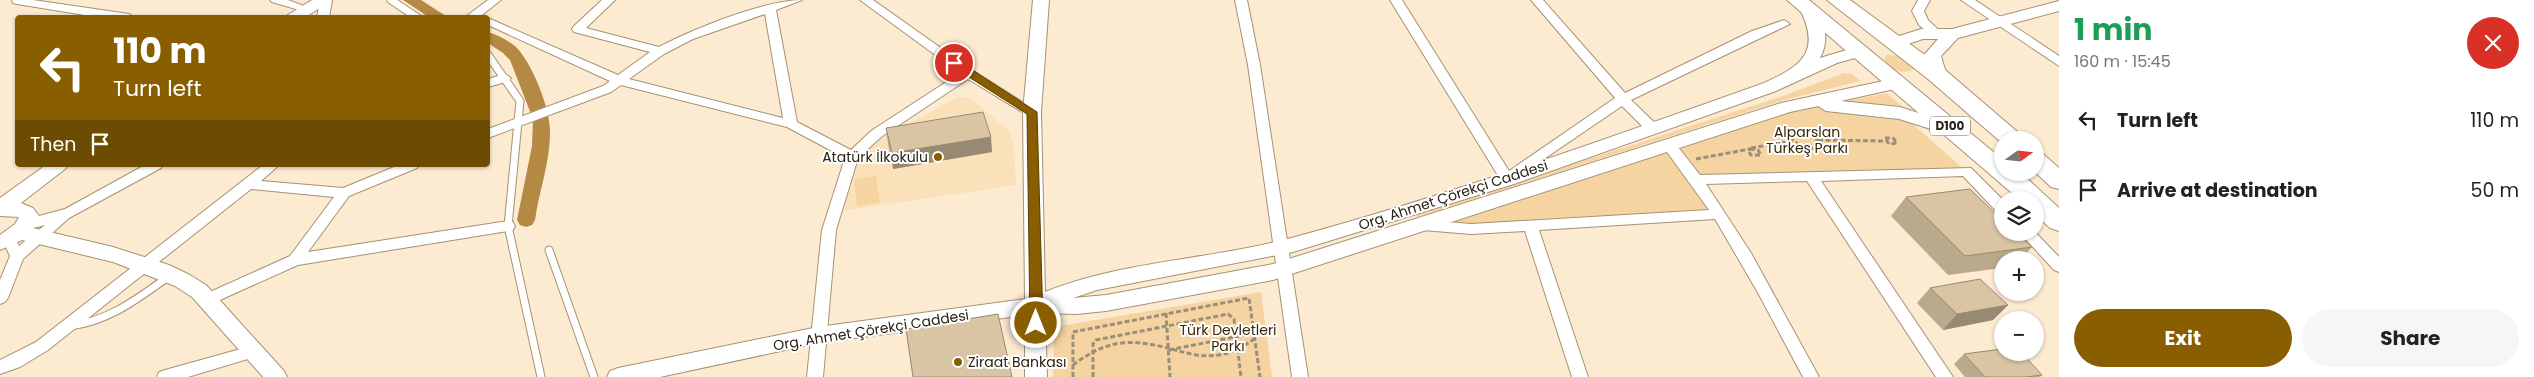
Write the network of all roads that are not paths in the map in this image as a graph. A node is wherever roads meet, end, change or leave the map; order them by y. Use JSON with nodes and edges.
{"nodes":[{"id":1,"x":19,"y":0,"type":"edge"},
{"id":2,"x":276,"y":0,"type":"edge"},
{"id":3,"x":325,"y":0,"type":"edge"},
{"id":4,"x":391,"y":0,"type":"edge"},
{"id":5,"x":495,"y":0,"type":"edge"},
{"id":6,"x":609,"y":0,"type":"edge"},
{"id":7,"x":796,"y":0,"type":"edge"},
{"id":8,"x":866,"y":0,"type":"edge"},
{"id":9,"x":1041,"y":0,"type":"edge"},
{"id":10,"x":1241,"y":0,"type":"edge"},
{"id":11,"x":1396,"y":0,"type":"edge"},
{"id":12,"x":1536,"y":0,"type":"edge"},
{"id":13,"x":1837,"y":0,"type":"edge"},
{"id":14,"x":1924,"y":0,"type":"edge"},
{"id":15,"x":1967,"y":0,"type":"edge"},
{"id":16,"x":1802,"y":4,"type":"edge"},
{"id":17,"x":2059,"y":6,"type":"edge"},
{"id":18,"x":770,"y":8,"type":"junction"},
{"id":19,"x":306,"y":9,"type":"junction"},
{"id":20,"x":109,"y":15,"type":"edge"},
{"id":21,"x":296,"y":15,"type":"edge"},
{"id":22,"x":323,"y":15,"type":"edge"},
{"id":23,"x":414,"y":15,"type":"edge"},
{"id":24,"x":476,"y":15,"type":"edge"},
{"id":25,"x":490,"y":22,"type":"edge"},
{"id":26,"x":2000,"y":22,"type":"junction"},
{"id":27,"x":1784,"y":24,"type":"dead end"},
{"id":28,"x":1944,"y":33,"type":"junction"},
{"id":29,"x":1896,"y":43,"type":"junction"},
{"id":30,"x":660,"y":51,"type":"junction"},
{"id":31,"x":1860,"y":51,"type":"junction"},
{"id":32,"x":490,"y":58,"type":"edge"},
{"id":33,"x":2059,"y":62,"type":"edge"},
{"id":34,"x":968,"y":73,"type":"junction"},
{"id":35,"x":1936,"y":74,"type":"junction"},
{"id":36,"x":505,"y":78,"type":"junction"},
{"id":37,"x":620,"y":81,"type":"junction"},
{"id":38,"x":1784,"y":81,"type":"junction"},
{"id":39,"x":490,"y":82,"type":"edge"},
{"id":40,"x":1897,"y":83,"type":"junction"},
{"id":41,"x":1623,"y":99,"type":"junction"},
{"id":42,"x":1802,"y":103,"type":"junction"},
{"id":43,"x":1032,"y":112,"type":"junction"},
{"id":44,"x":525,"y":119,"type":"junction"},
{"id":45,"x":792,"y":124,"type":"junction"},
{"id":46,"x":1653,"y":129,"type":"junction"},
{"id":47,"x":1955,"y":130,"type":"junction"},
{"id":48,"x":2002,"y":131,"type":"edge"},
{"id":49,"x":490,"y":133,"type":"edge"},
{"id":50,"x":1669,"y":145,"type":"junction"},
{"id":51,"x":852,"y":156,"type":"junction"},
{"id":52,"x":1994,"y":163,"type":"edge"},
{"id":53,"x":41,"y":167,"type":"edge"},
{"id":54,"x":56,"y":167,"type":"edge"},
{"id":55,"x":152,"y":167,"type":"edge"},
{"id":56,"x":269,"y":167,"type":"edge"},
{"id":57,"x":407,"y":167,"type":"edge"},
{"id":58,"x":2044,"y":168,"type":"edge"},
{"id":59,"x":1810,"y":177,"type":"junction"},
{"id":60,"x":1507,"y":179,"type":"junction"},
{"id":61,"x":1697,"y":180,"type":"junction"},
{"id":62,"x":2014,"y":181,"type":"edge"},
{"id":63,"x":2059,"y":181,"type":"edge"},
{"id":64,"x":247,"y":184,"type":"junction"},
{"id":65,"x":344,"y":193,"type":"junction"},
{"id":66,"x":1994,"y":200,"type":"edge"},
{"id":67,"x":7,"y":203,"type":"edge"},
{"id":68,"x":1409,"y":209,"type":"junction"},
{"id":69,"x":1719,"y":214,"type":"junction"},
{"id":70,"x":2059,"y":222,"type":"edge"},
{"id":71,"x":1423,"y":225,"type":"junction"},
{"id":72,"x":1530,"y":225,"type":"junction"},
{"id":73,"x":508,"y":226,"type":"junction"},
{"id":74,"x":18,"y":239,"type":"edge"},
{"id":75,"x":2035,"y":241,"type":"edge"},
{"id":76,"x":1281,"y":248,"type":"junction"},
{"id":77,"x":549,"y":250,"type":"dead end"},
{"id":78,"x":295,"y":260,"type":"junction"},
{"id":79,"x":146,"y":265,"type":"junction"},
{"id":80,"x":2059,"y":266,"type":"edge"},
{"id":81,"x":1284,"y":269,"type":"junction"},
{"id":82,"x":170,"y":275,"type":"junction"},
{"id":83,"x":0,"y":298,"type":"edge"},
{"id":84,"x":206,"y":300,"type":"junction"},
{"id":85,"x":1036,"y":305,"type":"junction"},
{"id":86,"x":67,"y":327,"type":"junction"},
{"id":87,"x":818,"y":335,"type":"junction"},
{"id":88,"x":256,"y":351,"type":"junction"},
{"id":89,"x":0,"y":367,"type":"edge"},
{"id":90,"x":165,"y":377,"type":"edge"},
{"id":91,"x":276,"y":377,"type":"edge"},
{"id":92,"x":541,"y":377,"type":"edge"},
{"id":93,"x":594,"y":377,"type":"edge"},
{"id":94,"x":618,"y":377,"type":"edge"},
{"id":95,"x":815,"y":377,"type":"edge"},
{"id":96,"x":1036,"y":377,"type":"edge"},
{"id":97,"x":1300,"y":377,"type":"edge"},
{"id":98,"x":1580,"y":377,"type":"edge"},
{"id":99,"x":1811,"y":377,"type":"edge"},
{"id":100,"x":1945,"y":377,"type":"edge"}],
"edges":[{"from":1,"to":20,"type":"street"},
{"from":2,"to":19,"type":"street"},
{"from":3,"to":19,"type":"main road"},
{"from":3,"to":22,"type":"street"},
{"from":4,"to":23,"type":"lane"},
{"from":5,"to":24,"type":"street"},
{"from":6,"to":30,"type":"street"},
{"from":7,"to":18,"type":"street"},
{"from":8,"to":34,"type":"street"},
{"from":9,"to":43,"type":"main road"},
{"from":10,"to":76,"type":"street"},
{"from":11,"to":60,"type":"street"},
{"from":12,"to":41,"type":"street"},
{"from":13,"to":29,"type":"highway","number":"D100"},
{"from":14,"to":28,"type":"street"},
{"from":15,"to":26,"type":"street"},
{"from":16,"to":31,"type":"highway","number":"D100"},
{"from":16,"to":38,"type":"main road"},
{"from":17,"to":26,"type":"main road"},
{"from":18,"to":30,"type":"street"},
{"from":18,"to":45,"type":"street"},
{"from":19,"to":21,"type":"main road"},
{"from":25,"to":37,"type":"street"},
{"from":26,"to":28,"type":"main road"},
{"from":26,"to":33,"type":"street"},
{"from":27,"to":41,"type":"street"},
{"from":28,"to":29,"type":"main road"},
{"from":28,"to":35,"type":"main road"},
{"from":29,"to":31,"type":"highway"},
{"from":29,"to":35,"type":"highway","number":"D100"},
{"from":30,"to":37,"type":"street"},
{"from":31,"to":38,"type":"main road","name":"Org. Ahmet Çörekçi Caddesi"},
{"from":31,"to":40,"type":"highway","number":"D100"},
{"from":32,"to":36,"type":"lane"},
{"from":34,"to":43,"type":"street"},
{"from":34,"to":51,"type":"street"},
{"from":35,"to":40,"type":"highway"},
{"from":35,"to":48,"type":"highway","number":"D100"},
{"from":36,"to":39,"type":"street"},
{"from":36,"to":44,"type":"lane"},
{"from":37,"to":44,"type":"street"},
{"from":37,"to":45,"type":"street"},
{"from":38,"to":46,"type":"main road","name":"Org. Ahmet Çörekçi Caddesi"},
{"from":40,"to":42,"type":"main road","name":"Org. Ahmet Çörekçi Caddesi"},
{"from":40,"to":47,"type":"highway","number":"D100"},
{"from":41,"to":46,"type":"street"},
{"from":41,"to":60,"type":"street"},
{"from":42,"to":47,"type":"main road","name":"Org. Ahmet Çörekçi Caddesi"},
{"from":42,"to":50,"type":"main road","name":"Org. Ahmet Çörekçi Caddesi"},
{"from":43,"to":85,"type":"main road"},
{"from":44,"to":49,"type":"street"},
{"from":44,"to":73,"type":"lane"},
{"from":45,"to":51,"type":"street"},
{"from":46,"to":60,"type":"main road","name":"Org. Ahmet Çörekçi Caddesi"},
{"from":47,"to":52,"type":"highway","number":"D100"},
{"from":50,"to":61,"type":"street"},
{"from":50,"to":71,"type":"main road","name":"Org. Ahmet Çörekçi Caddesi"},
{"from":51,"to":87,"type":"street"},
{"from":53,"to":67,"type":"main road"},
{"from":54,"to":67,"type":"main road"},
{"from":55,"to":74,"type":"street"},
{"from":56,"to":64,"type":"street"},
{"from":57,"to":65,"type":"street"},
{"from":58,"to":63,"type":"highway"},
{"from":59,"to":61,"type":"street"},
{"from":59,"to":66,"type":"street"},
{"from":59,"to":100,"type":"street"},
{"from":60,"to":68,"type":"main road","name":"Org. Ahmet Çörekçi Caddesi"},
{"from":61,"to":69,"type":"street"},
{"from":62,"to":70,"type":"highway","number":"D100"},
{"from":64,"to":65,"type":"street"},
{"from":64,"to":79,"type":"street"},
{"from":65,"to":78,"type":"street"},
{"from":67,"to":74,"type":"main road"},
{"from":68,"to":71,"type":"main road"},
{"from":68,"to":76,"type":"main road","name":"Org. Ahmet Çörekçi Caddesi"},
{"from":69,"to":72,"type":"street"},
{"from":69,"to":99,"type":"street"},
{"from":71,"to":72,"type":"street"},
{"from":71,"to":81,"type":"main road","name":"Org. Ahmet Çörekçi Caddesi"},
{"from":72,"to":98,"type":"street"},
{"from":73,"to":78,"type":"street"},
{"from":73,"to":92,"type":"lane"},
{"from":74,"to":79,"type":"main road"},
{"from":74,"to":83,"type":"street"},
{"from":75,"to":80,"type":"street"},
{"from":76,"to":81,"type":"street"},
{"from":76,"to":85,"type":"main road","name":"Org. Ahmet Çörekçi Caddesi"},
{"from":77,"to":93,"type":"lane"},
{"from":78,"to":84,"type":"street"},
{"from":79,"to":82,"type":"main road"},
{"from":79,"to":86,"type":"street"},
{"from":81,"to":85,"type":"main road","name":"Org. Ahmet Çörekçi Caddesi"},
{"from":81,"to":97,"type":"street"},
{"from":82,"to":84,"type":"main road"},
{"from":82,"to":86,"type":"lane"},
{"from":84,"to":88,"type":"main road"},
{"from":85,"to":87,"type":"main road","name":"Org. Ahmet Çörekçi Caddesi"},
{"from":85,"to":96,"type":"main road"},
{"from":86,"to":89,"type":"street"},
{"from":87,"to":94,"type":"main road","name":"Org. Ahmet Çörekçi Caddesi"},
{"from":87,"to":95,"type":"street"},
{"from":88,"to":90,"type":"street"},
{"from":88,"to":91,"type":"main road"}]}
